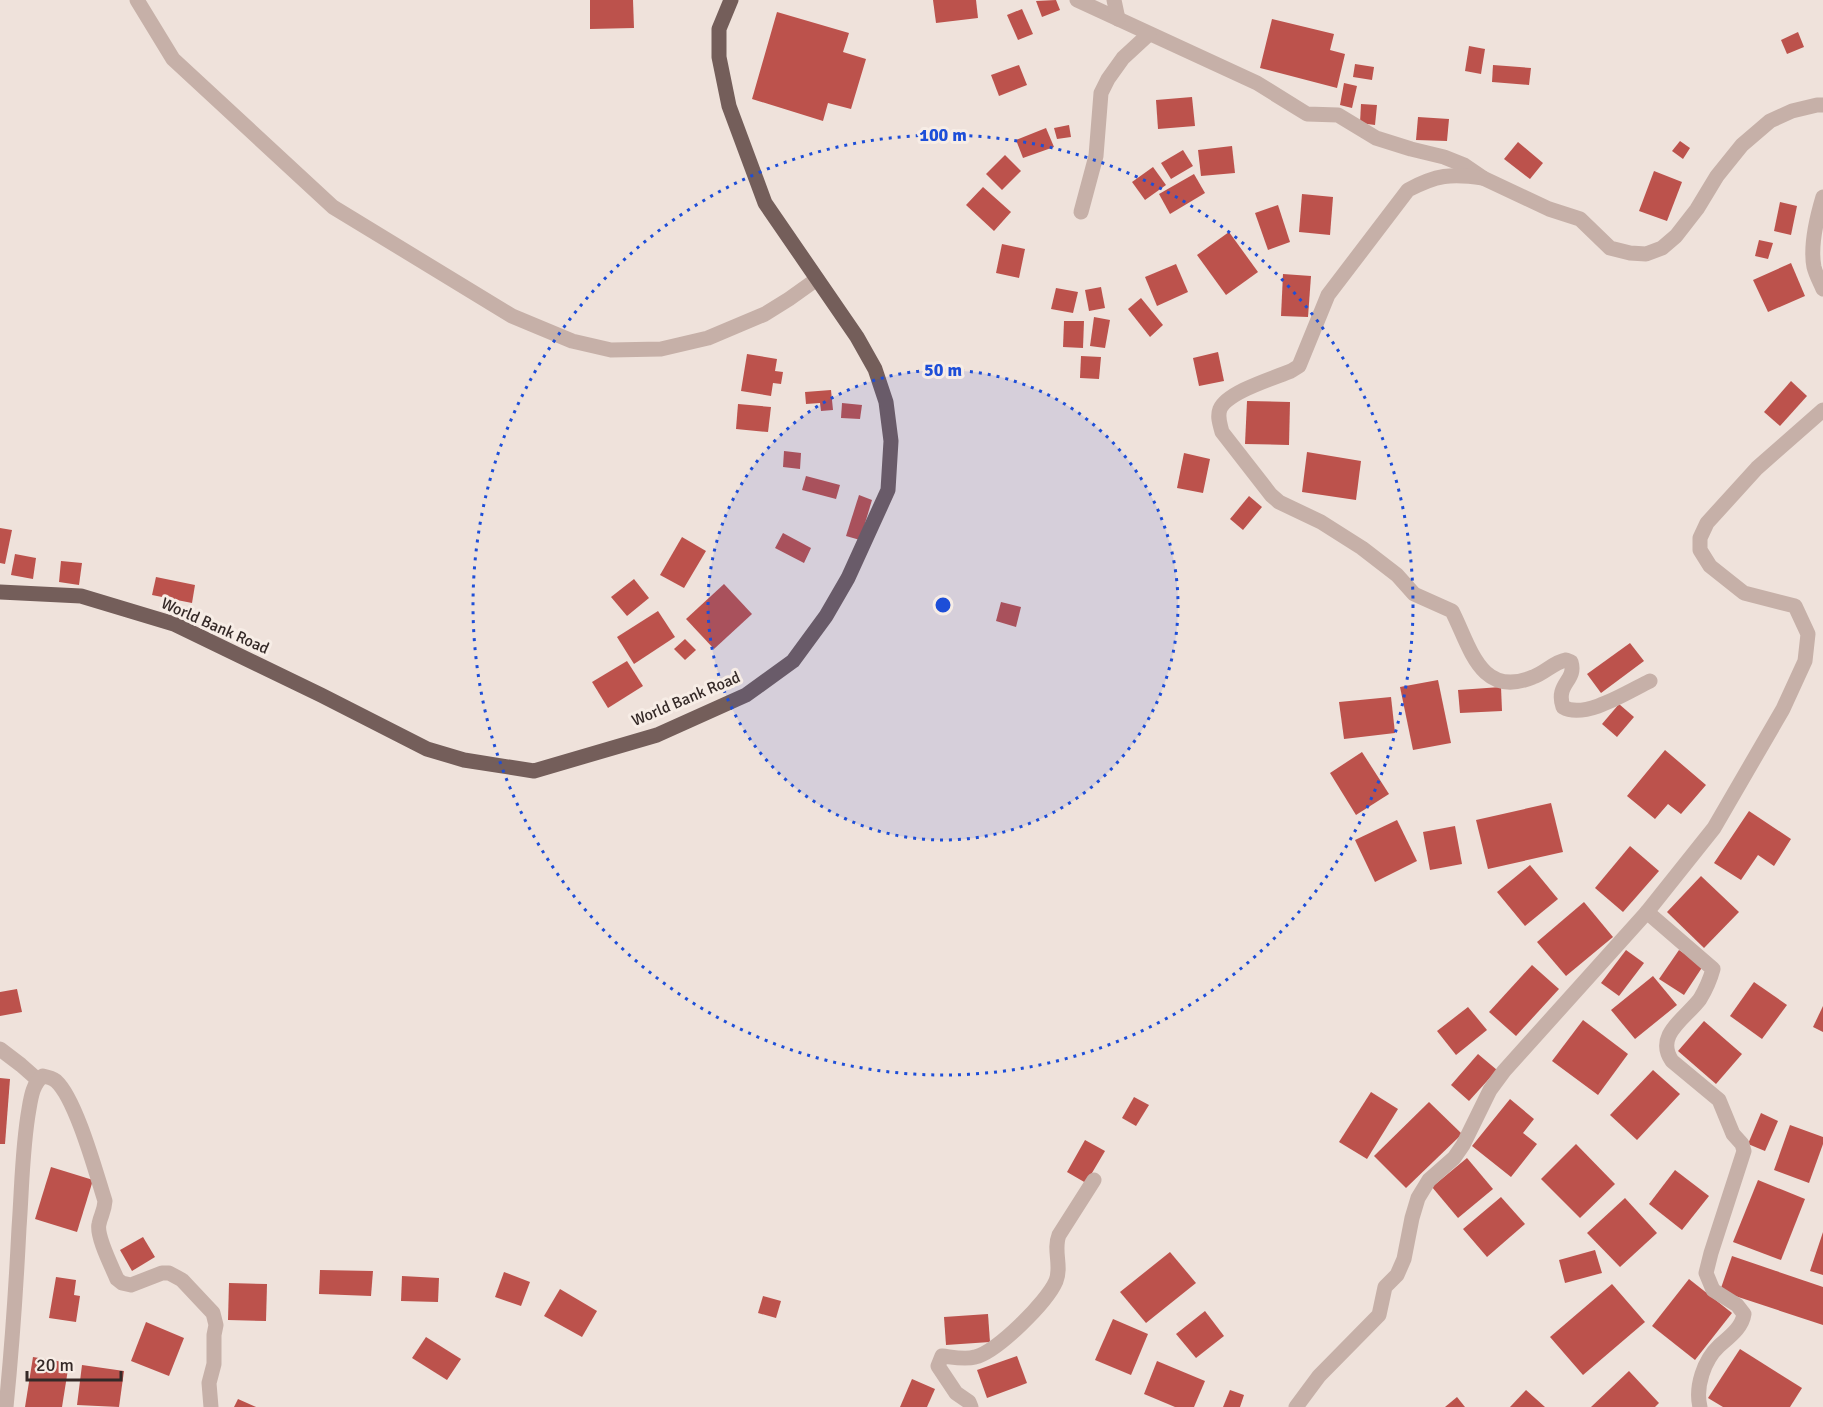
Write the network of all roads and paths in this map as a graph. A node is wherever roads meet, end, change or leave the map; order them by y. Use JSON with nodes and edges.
{"nodes":[{"id":1,"x":137,"y":0,"type":"edge"},
{"id":2,"x":731,"y":0,"type":"edge"},
{"id":3,"x":1077,"y":0,"type":"edge"},
{"id":4,"x":1114,"y":0,"type":"edge"},
{"id":5,"x":1118,"y":19,"type":"junction"},
{"id":6,"x":1149,"y":34,"type":"junction"},
{"id":7,"x":1823,"y":105,"type":"edge"},
{"id":8,"x":1483,"y":178,"type":"junction"},
{"id":9,"x":1823,"y":196,"type":"edge"},
{"id":10,"x":1081,"y":212,"type":"dead end"},
{"id":11,"x":817,"y":279,"type":"junction"},
{"id":12,"x":1823,"y":290,"type":"edge"},
{"id":13,"x":1823,"y":410,"type":"edge"},
{"id":14,"x":0,"y":592,"type":"edge"},
{"id":15,"x":1650,"y":681,"type":"dead end"},
{"id":16,"x":1647,"y":912,"type":"junction"},
{"id":17,"x":0,"y":1049,"type":"edge"},
{"id":18,"x":38,"y":1080,"type":"junction"},
{"id":19,"x":1094,"y":1180,"type":"dead end"},
{"id":20,"x":6,"y":1407,"type":"edge"},
{"id":21,"x":211,"y":1407,"type":"edge"},
{"id":22,"x":971,"y":1407,"type":"edge"},
{"id":23,"x":1296,"y":1407,"type":"edge"},
{"id":24,"x":1700,"y":1407,"type":"edge"}],
"edges":[{"from":1,"to":11,"type":"street"},
{"from":2,"to":11,"type":"main road","name":"World Bank Road"},
{"from":3,"to":5,"type":"street"},
{"from":4,"to":5,"type":"street"},
{"from":5,"to":6,"type":"street"},
{"from":6,"to":8,"type":"street"},
{"from":6,"to":10,"type":"street"},
{"from":7,"to":8,"type":"street"},
{"from":8,"to":15,"type":"street"},
{"from":9,"to":12,"type":"street"},
{"from":11,"to":14,"type":"main road","name":"World Bank Road"},
{"from":13,"to":16,"type":"street"},
{"from":16,"to":23,"type":"street"},
{"from":16,"to":24,"type":"street"},
{"from":17,"to":18,"type":"street"},
{"from":18,"to":20,"type":"street"},
{"from":18,"to":21,"type":"street"},
{"from":19,"to":22,"type":"street"}]}
